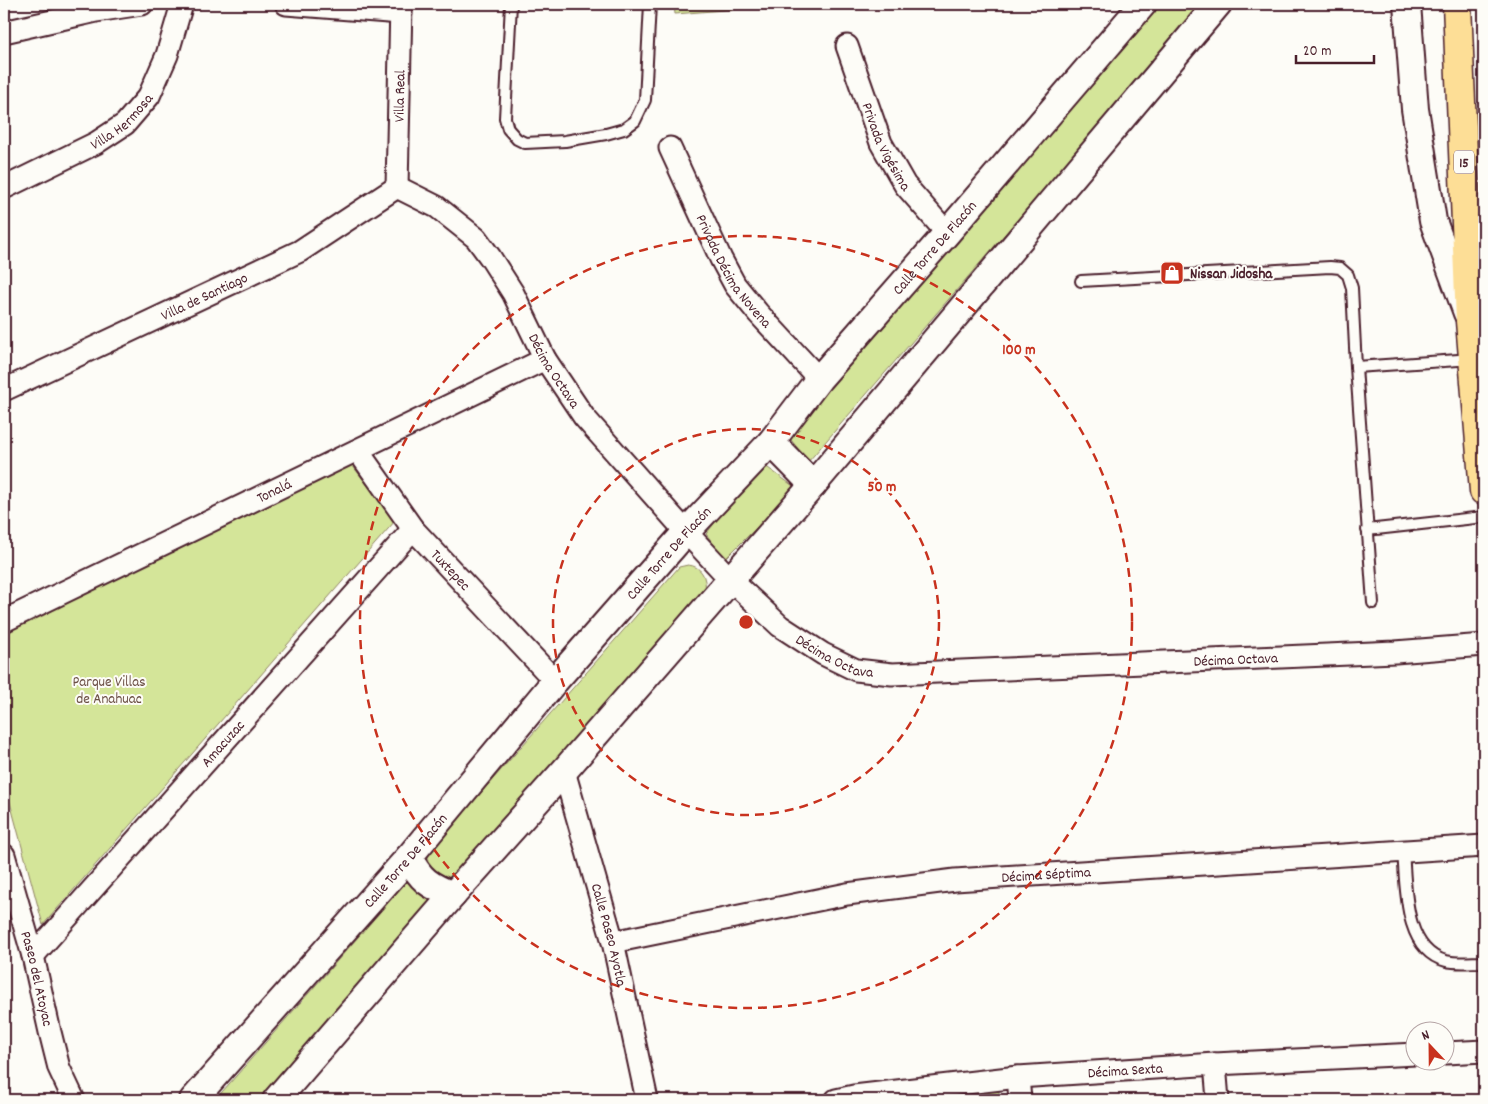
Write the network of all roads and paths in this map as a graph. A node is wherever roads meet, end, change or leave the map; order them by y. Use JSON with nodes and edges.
{"nodes":[{"id":1,"x":142,"y":4,"type":"edge"},
{"id":2,"x":182,"y":4,"type":"edge"},
{"id":3,"x":286,"y":4,"type":"edge"},
{"id":4,"x":511,"y":4,"type":"edge"},
{"id":5,"x":650,"y":4,"type":"edge"},
{"id":6,"x":1142,"y":4,"type":"edge"},
{"id":7,"x":1215,"y":4,"type":"edge"},
{"id":8,"x":1407,"y":4,"type":"edge"},
{"id":9,"x":1457,"y":4,"type":"edge"},
{"id":10,"x":401,"y":8,"type":"edge"},
{"id":11,"x":4,"y":32,"type":"edge"},
{"id":12,"x":847,"y":46,"type":"dead end"},
{"id":13,"x":670,"y":148,"type":"dead end"},
{"id":14,"x":396,"y":187,"type":"junction"},
{"id":15,"x":4,"y":188,"type":"edge"},
{"id":16,"x":947,"y":233,"type":"junction"},
{"id":17,"x":1081,"y":281,"type":"dead end"},
{"id":18,"x":1470,"y":321,"type":"junction"},
{"id":19,"x":545,"y":359,"type":"junction"},
{"id":20,"x":1474,"y":359,"type":"junction"},
{"id":21,"x":1356,"y":367,"type":"junction"},
{"id":22,"x":819,"y":379,"type":"junction"},
{"id":23,"x":4,"y":390,"type":"edge"},
{"id":24,"x":771,"y":442,"type":"junction"},
{"id":25,"x":358,"y":451,"type":"junction"},
{"id":26,"x":813,"y":485,"type":"junction"},
{"id":27,"x":1484,"y":490,"type":"edge"},
{"id":28,"x":1484,"y":517,"type":"edge"},
{"id":29,"x":413,"y":529,"type":"junction"},
{"id":30,"x":1367,"y":530,"type":"junction"},
{"id":31,"x":686,"y":532,"type":"junction"},
{"id":32,"x":731,"y":580,"type":"junction"},
{"id":33,"x":1373,"y":603,"type":"dead end"},
{"id":34,"x":4,"y":621,"type":"edge"},
{"id":35,"x":1484,"y":646,"type":"edge"},
{"id":36,"x":555,"y":681,"type":"junction"},
{"id":37,"x":564,"y":771,"type":"junction"},
{"id":38,"x":1484,"y":846,"type":"edge"},
{"id":39,"x":1403,"y":850,"type":"junction"},
{"id":40,"x":4,"y":855,"type":"edge"},
{"id":41,"x":409,"y":857,"type":"junction"},
{"id":42,"x":453,"y":895,"type":"junction"},
{"id":43,"x":613,"y":942,"type":"junction"},
{"id":44,"x":33,"y":956,"type":"junction"},
{"id":45,"x":1484,"y":962,"type":"edge"},
{"id":46,"x":1484,"y":1051,"type":"edge"},
{"id":47,"x":1456,"y":1052,"type":"edge"},
{"id":48,"x":1406,"y":1054,"type":"edge"},
{"id":49,"x":1215,"y":1064,"type":"junction"},
{"id":50,"x":1018,"y":1077,"type":"junction"},
{"id":51,"x":74,"y":1100,"type":"edge"},
{"id":52,"x":193,"y":1100,"type":"edge"},
{"id":53,"x":276,"y":1100,"type":"edge"},
{"id":54,"x":647,"y":1100,"type":"edge"},
{"id":55,"x":836,"y":1100,"type":"edge"},
{"id":56,"x":1020,"y":1100,"type":"edge"},
{"id":57,"x":1218,"y":1100,"type":"edge"}],
"edges":[{"from":1,"to":11,"type":"street"},
{"from":2,"to":15,"type":"street","name":"Villa Hermosa"},
{"from":3,"to":10,"type":"street"},
{"from":4,"to":5,"type":"lane"},
{"from":6,"to":16,"type":"street","name":"Calle Torre De Flacón"},
{"from":7,"to":26,"type":"street"},
{"from":8,"to":18,"type":"street"},
{"from":9,"to":18,"type":"highway","number":"15"},
{"from":10,"to":14,"type":"street","name":"Villa Real"},
{"from":12,"to":16,"type":"street","name":"Privada Vigésima"},
{"from":13,"to":22,"type":"street","name":"Privada Décima Novena"},
{"from":14,"to":19,"type":"street","name":"Décima Octava"},
{"from":14,"to":23,"type":"street","name":"Villa de Santiago"},
{"from":16,"to":22,"type":"street","name":"Calle Torre De Flacón"},
{"from":17,"to":21,"type":"lane"},
{"from":18,"to":20,"type":"highway","number":"15"},
{"from":19,"to":25,"type":"street","name":"Tonalá"},
{"from":19,"to":31,"type":"street","name":"Décima Octava"},
{"from":20,"to":21,"type":"lane"},
{"from":20,"to":27,"type":"highway","number":"15"},
{"from":21,"to":30,"type":"lane"},
{"from":22,"to":24,"type":"street","name":"Calle Torre De Flacón"},
{"from":24,"to":26,"type":"street"},
{"from":24,"to":31,"type":"street","name":"Calle Torre De Flacón"},
{"from":25,"to":29,"type":"street","name":"Tuxtepec"},
{"from":25,"to":34,"type":"street","name":"Tonalá"},
{"from":26,"to":32,"type":"street"},
{"from":28,"to":30,"type":"lane"},
{"from":29,"to":36,"type":"street","name":"Tuxtepec"},
{"from":29,"to":44,"type":"street","name":"Amacuzac"},
{"from":30,"to":33,"type":"lane"},
{"from":31,"to":32,"type":"street","name":"Décima Octava"},
{"from":31,"to":36,"type":"street","name":"Calle Torre De Flacón"},
{"from":32,"to":35,"type":"street","name":"Décima Octava"},
{"from":32,"to":37,"type":"street"},
{"from":36,"to":41,"type":"street","name":"Calle Torre De Flacón"},
{"from":37,"to":42,"type":"street"},
{"from":37,"to":43,"type":"street","name":"Calle Paseo Ayotla"},
{"from":38,"to":39,"type":"street","name":"Décima Séptima"},
{"from":39,"to":43,"type":"street","name":"Décima Séptima"},
{"from":39,"to":45,"type":"lane"},
{"from":40,"to":44,"type":"street","name":"Paseo del Atoyac"},
{"from":41,"to":42,"type":"street"},
{"from":41,"to":52,"type":"street","name":"Calle Torre De Flacón"},
{"from":42,"to":53,"type":"street"},
{"from":43,"to":54,"type":"street","name":"Calle Paseo Ayotla"},
{"from":44,"to":51,"type":"street","name":"Paseo del Atoyac"},
{"from":46,"to":47,"type":"street"},
{"from":48,"to":49,"type":"street","name":"Décima Sexta"},
{"from":49,"to":50,"type":"street","name":"Décima Sexta"},
{"from":49,"to":57,"type":"street"},
{"from":50,"to":55,"type":"street","name":"Décima Sexta"},
{"from":50,"to":56,"type":"street"}]}
